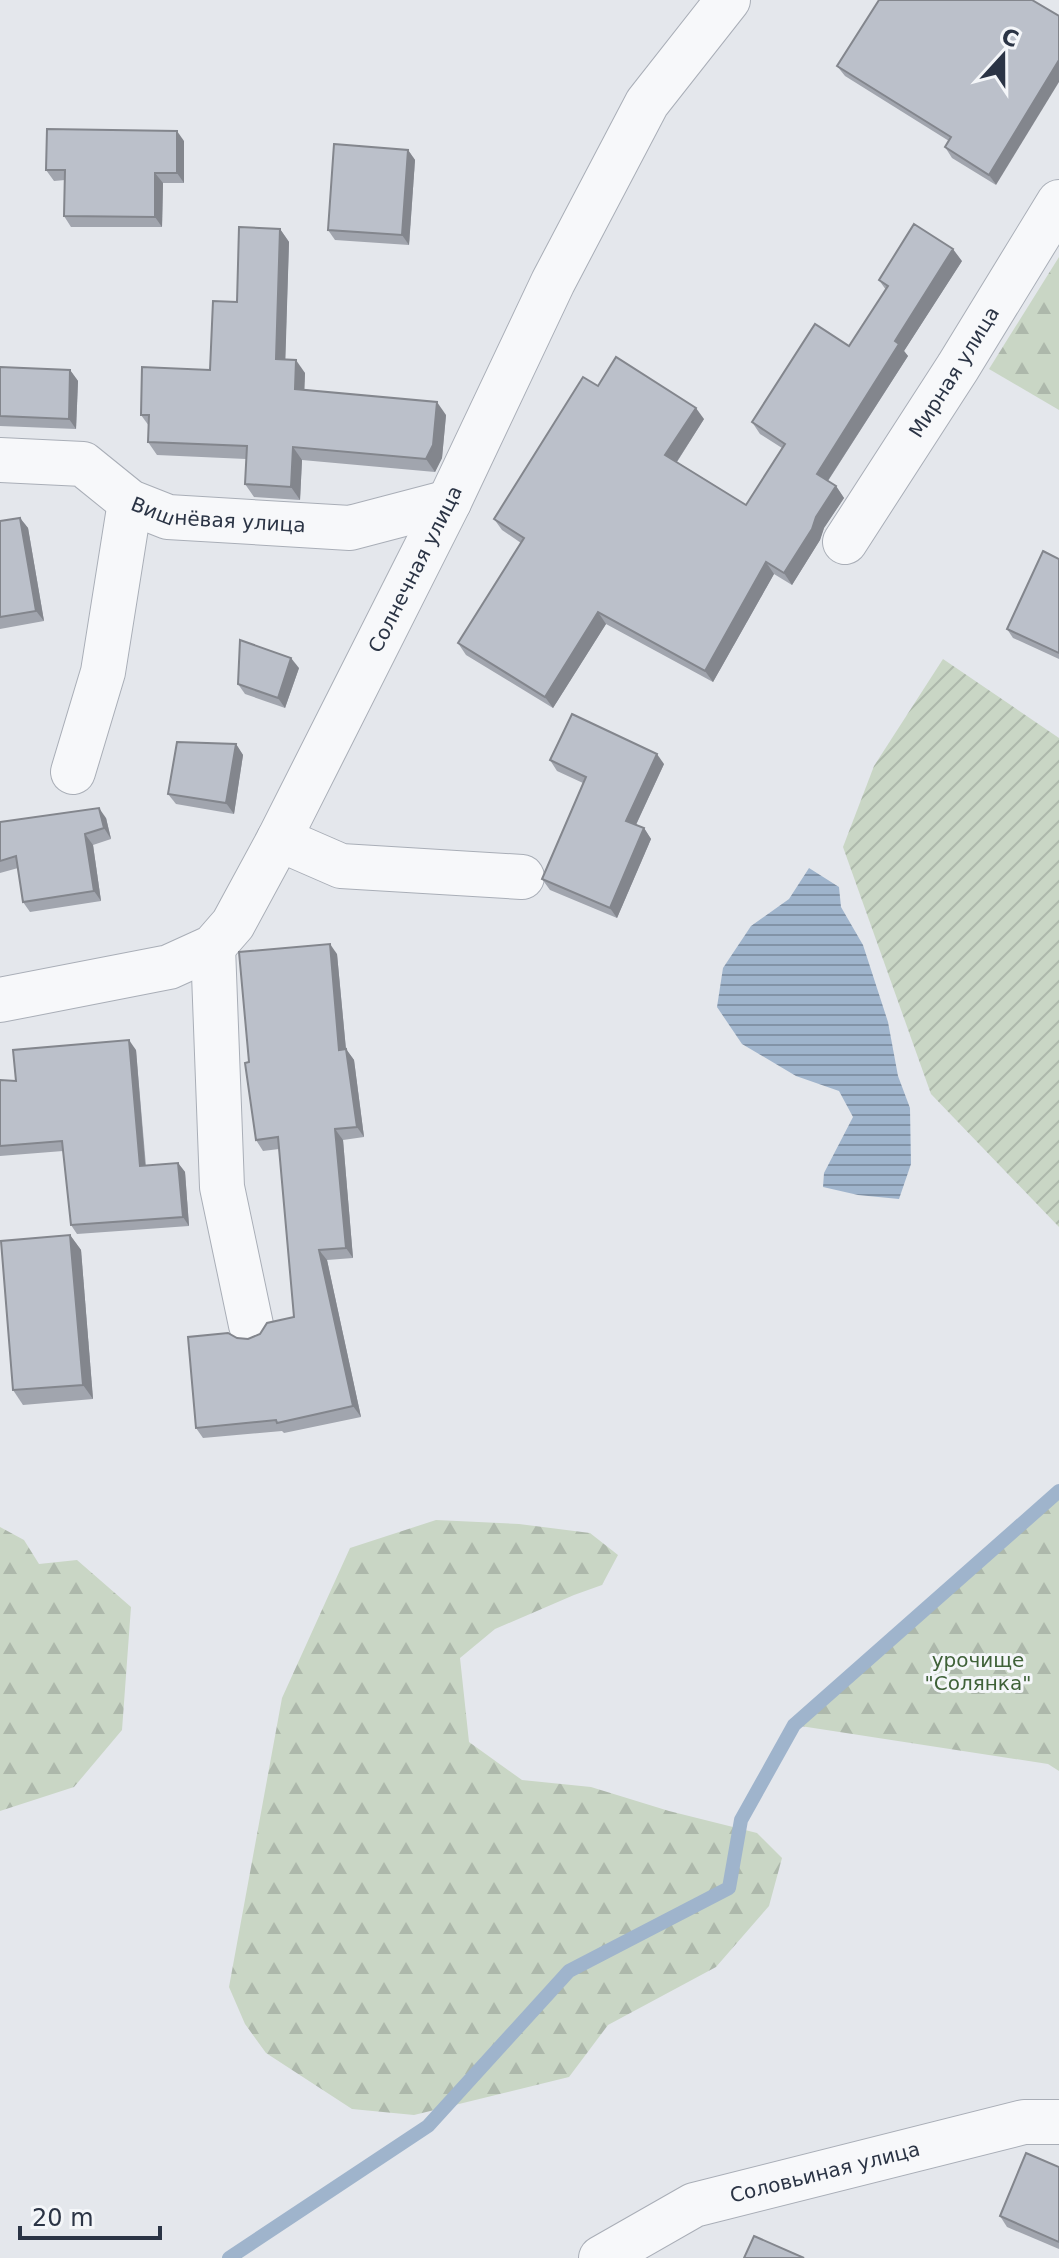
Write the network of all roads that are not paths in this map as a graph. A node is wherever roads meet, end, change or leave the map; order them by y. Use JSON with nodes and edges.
{"nodes":[{"id":1,"x":728,"y":0,"type":"edge"},
{"id":2,"x":1059,"y":202,"type":"edge"},
{"id":3,"x":0,"y":460,"type":"edge"},
{"id":4,"x":130,"y":502,"type":"junction"},
{"id":5,"x":449,"y":502,"type":"junction"},
{"id":6,"x":845,"y":542,"type":"dead end"},
{"id":7,"x":73,"y":772,"type":"dead end"},
{"id":8,"x":279,"y":839,"type":"junction"},
{"id":9,"x":522,"y":877,"type":"dead end"},
{"id":10,"x":213,"y":947,"type":"junction"},
{"id":11,"x":0,"y":1000,"type":"edge"},
{"id":12,"x":251,"y":1325,"type":"dead end"},
{"id":13,"x":1059,"y":2122,"type":"edge"},
{"id":14,"x":601,"y":2258,"type":"edge"}],
"edges":[{"from":1,"to":5,"type":"street","name":"Солнечная улица"},
{"from":2,"to":6,"type":"street","name":"Мирная улица"},
{"from":3,"to":4,"type":"street","name":"Вишнёвая улица"},
{"from":4,"to":5,"type":"street","name":"Вишнёвая улица"},
{"from":4,"to":7,"type":"street"},
{"from":5,"to":8,"type":"street","name":"Солнечная улица"},
{"from":8,"to":9,"type":"street"},
{"from":8,"to":10,"type":"street","name":"Солнечная улица"},
{"from":10,"to":11,"type":"street","name":"Солнечная улица"},
{"from":10,"to":12,"type":"street"},
{"from":13,"to":14,"type":"street","name":"Соловьиная улица"}]}
